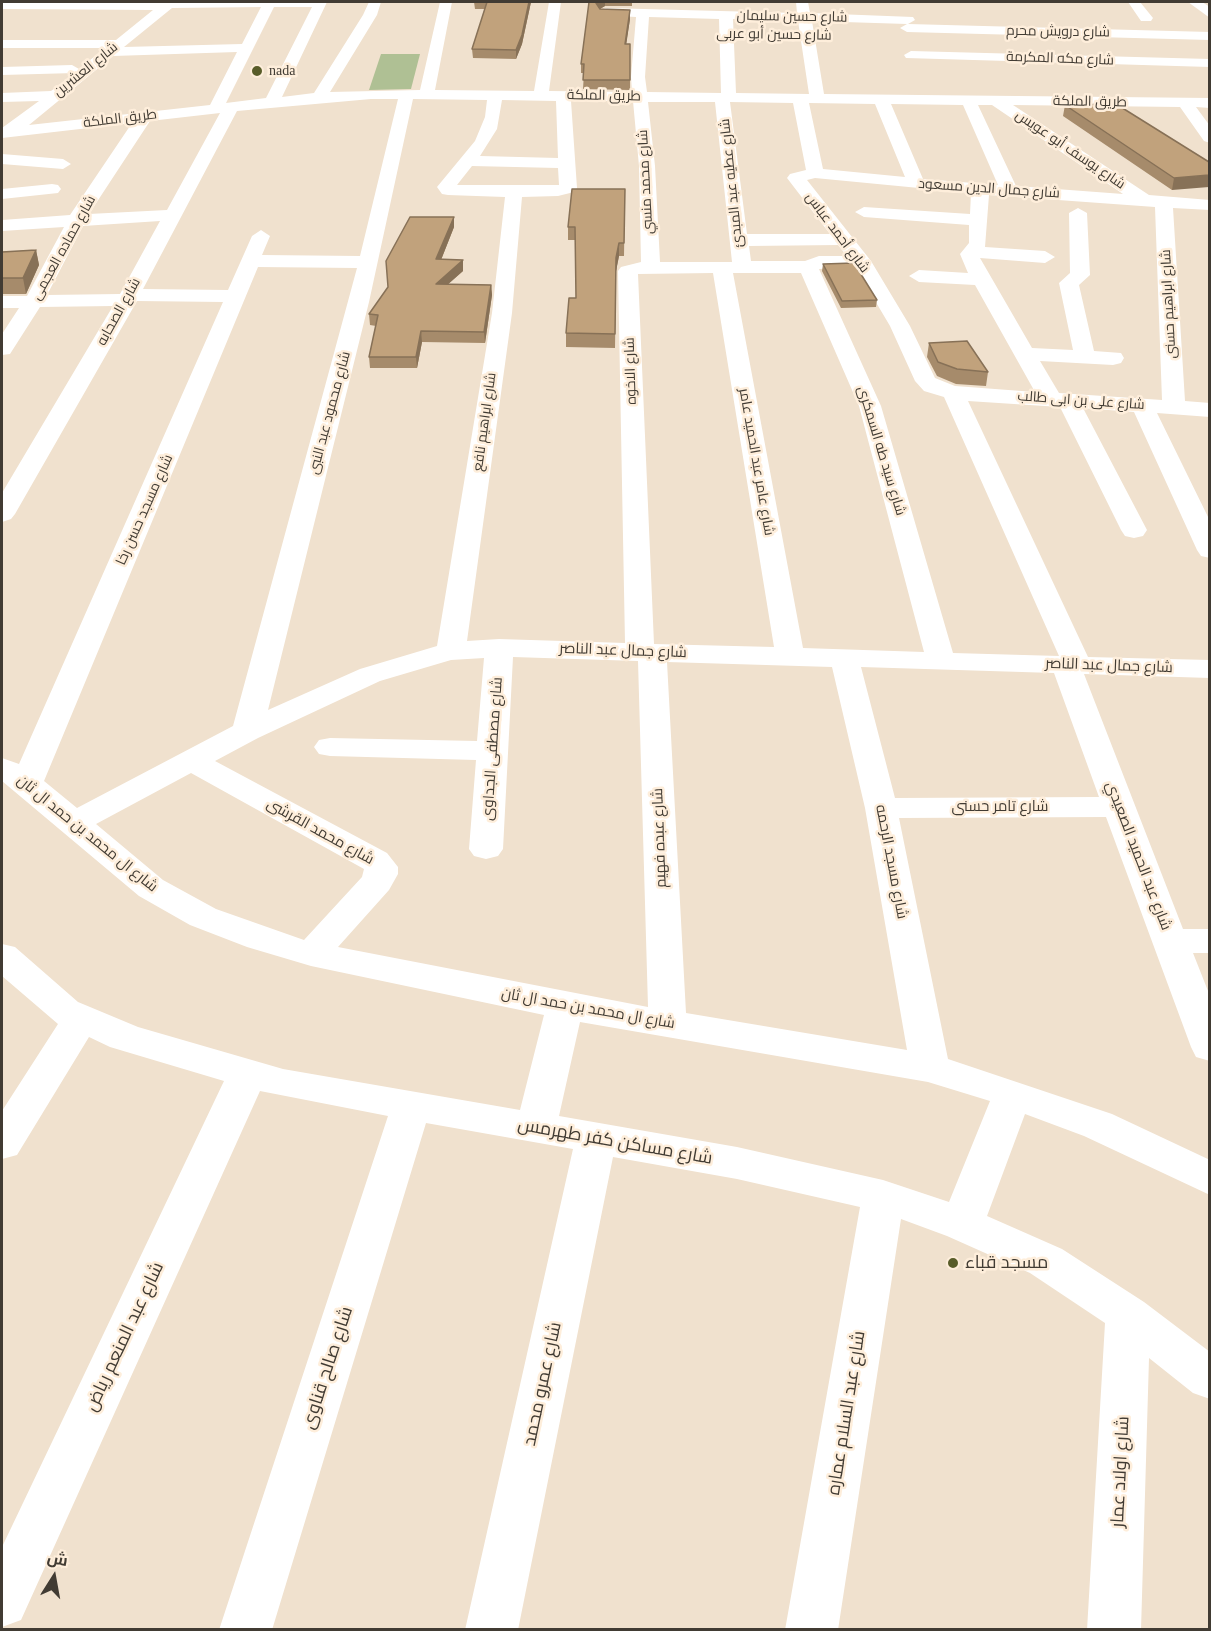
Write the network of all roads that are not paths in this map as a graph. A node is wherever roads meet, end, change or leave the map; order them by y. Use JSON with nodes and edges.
{"nodes":[{"id":1,"x":321,"y":2,"type":"edge"},
{"id":2,"x":375,"y":2,"type":"edge"},
{"id":3,"x":446,"y":2,"type":"edge"},
{"id":4,"x":555,"y":2,"type":"edge"},
{"id":5,"x":801,"y":2,"type":"edge"},
{"id":6,"x":811,"y":2,"type":"edge"},
{"id":7,"x":818,"y":2,"type":"edge"},
{"id":8,"x":1134,"y":2,"type":"edge"},
{"id":9,"x":1194,"y":2,"type":"edge"},
{"id":10,"x":270,"y":3,"type":"junction"},
{"id":11,"x":162,"y":4,"type":"edge"},
{"id":12,"x":2,"y":5,"type":"edge"},
{"id":13,"x":711,"y":8,"type":"edge"},
{"id":14,"x":605,"y":12,"type":"edge"},
{"id":15,"x":643,"y":13,"type":"junction"},
{"id":16,"x":1209,"y":14,"type":"edge"},
{"id":17,"x":726,"y":15,"type":"junction"},
{"id":18,"x":804,"y":17,"type":"junction"},
{"id":19,"x":1123,"y":17,"type":"dead end"},
{"id":20,"x":1146,"y":18,"type":"junction"},
{"id":21,"x":1164,"y":18,"type":"dead end"},
{"id":22,"x":1194,"y":18,"type":"dead end"},
{"id":23,"x":1209,"y":19,"type":"edge"},
{"id":24,"x":907,"y":24,"type":"junction"},
{"id":25,"x":1209,"y":36,"type":"edge"},
{"id":26,"x":2,"y":44,"type":"edge"},
{"id":27,"x":1209,"y":45,"type":"edge"},
{"id":28,"x":110,"y":46,"type":"junction"},
{"id":29,"x":246,"y":48,"type":"junction"},
{"id":30,"x":912,"y":55,"type":"junction"},
{"id":31,"x":1209,"y":63,"type":"edge"},
{"id":32,"x":2,"y":70,"type":"edge"},
{"id":33,"x":68,"y":72,"type":"junction"},
{"id":34,"x":2,"y":80,"type":"edge"},
{"id":35,"x":978,"y":80,"type":"dead end"},
{"id":36,"x":417,"y":94,"type":"junction"},
{"id":37,"x":495,"y":94,"type":"junction"},
{"id":38,"x":541,"y":95,"type":"junction"},
{"id":39,"x":563,"y":95,"type":"junction"},
{"id":40,"x":46,"y":96,"type":"junction"},
{"id":41,"x":640,"y":96,"type":"junction"},
{"id":42,"x":2,"y":97,"type":"edge"},
{"id":43,"x":319,"y":97,"type":"junction"},
{"id":44,"x":726,"y":97,"type":"junction"},
{"id":45,"x":800,"y":98,"type":"junction"},
{"id":46,"x":817,"y":98,"type":"junction"},
{"id":47,"x":881,"y":99,"type":"junction"},
{"id":48,"x":922,"y":99,"type":"junction"},
{"id":49,"x":968,"y":100,"type":"junction"},
{"id":50,"x":989,"y":100,"type":"junction"},
{"id":51,"x":272,"y":102,"type":"junction"},
{"id":52,"x":1185,"y":103,"type":"junction"},
{"id":53,"x":1209,"y":103,"type":"edge"},
{"id":54,"x":223,"y":108,"type":"junction"},
{"id":55,"x":145,"y":116,"type":"junction"},
{"id":56,"x":3,"y":132,"type":"edge"},
{"id":57,"x":1209,"y":138,"type":"edge"},
{"id":58,"x":2,"y":159,"type":"edge"},
{"id":59,"x":466,"y":161,"type":"junction"},
{"id":60,"x":566,"y":163,"type":"junction"},
{"id":61,"x":63,"y":164,"type":"dead end"},
{"id":62,"x":815,"y":173,"type":"junction"},
{"id":63,"x":916,"y":184,"type":"junction"},
{"id":64,"x":52,"y":189,"type":"dead end"},
{"id":65,"x":980,"y":189,"type":"junction"},
{"id":66,"x":1010,"y":191,"type":"junction"},
{"id":67,"x":513,"y":192,"type":"junction"},
{"id":68,"x":2,"y":194,"type":"edge"},
{"id":69,"x":1154,"y":201,"type":"junction"},
{"id":70,"x":1209,"y":205,"type":"edge"},
{"id":71,"x":864,"y":212,"type":"dead end"},
{"id":72,"x":1078,"y":213,"type":"dead end"},
{"id":73,"x":172,"y":216,"type":"junction"},
{"id":74,"x":77,"y":219,"type":"junction"},
{"id":75,"x":2,"y":225,"type":"edge"},
{"id":76,"x":261,"y":236,"type":"dead end"},
{"id":77,"x":976,"y":237,"type":"junction"},
{"id":78,"x":955,"y":238,"type":"dead end"},
{"id":79,"x":844,"y":239,"type":"junction"},
{"id":80,"x":738,"y":240,"type":"junction"},
{"id":81,"x":1046,"y":257,"type":"dead end"},
{"id":82,"x":250,"y":261,"type":"junction"},
{"id":83,"x":861,"y":261,"type":"junction"},
{"id":84,"x":368,"y":262,"type":"junction"},
{"id":85,"x":808,"y":267,"type":"junction"},
{"id":86,"x":651,"y":268,"type":"junction"},
{"id":87,"x":732,"y":268,"type":"junction"},
{"id":88,"x":919,"y":276,"type":"dead end"},
{"id":89,"x":980,"y":279,"type":"junction"},
{"id":90,"x":236,"y":296,"type":"junction"},
{"id":91,"x":128,"y":298,"type":"junction"},
{"id":92,"x":34,"y":301,"type":"junction"},
{"id":93,"x":2,"y":302,"type":"edge"},
{"id":94,"x":2,"y":349,"type":"edge"},
{"id":95,"x":1024,"y":354,"type":"junction"},
{"id":96,"x":1085,"y":357,"type":"junction"},
{"id":97,"x":1113,"y":358,"type":"dead end"},
{"id":98,"x":953,"y":393,"type":"junction"},
{"id":99,"x":1058,"y":399,"type":"junction"},
{"id":100,"x":1142,"y":405,"type":"junction"},
{"id":101,"x":1174,"y":407,"type":"junction"},
{"id":102,"x":1209,"y":410,"type":"edge"},
{"id":103,"x":2,"y":473,"type":"edge"},
{"id":104,"x":26,"y":474,"type":"junction"},
{"id":105,"x":2,"y":514,"type":"edge"},
{"id":106,"x":1134,"y":530,"type":"dead end"},
{"id":107,"x":1209,"y":550,"type":"edge"},
{"id":108,"x":499,"y":648,"type":"junction"},
{"id":109,"x":451,"y":651,"type":"junction"},
{"id":110,"x":646,"y":652,"type":"junction"},
{"id":111,"x":790,"y":656,"type":"junction"},
{"id":112,"x":844,"y":657,"type":"junction"},
{"id":113,"x":941,"y":660,"type":"junction"},
{"id":114,"x":1071,"y":664,"type":"junction"},
{"id":115,"x":1209,"y":669,"type":"edge"},
{"id":116,"x":247,"y":731,"type":"junction"},
{"id":117,"x":330,"y":747,"type":"dead end"},
{"id":118,"x":493,"y":751,"type":"junction"},
{"id":119,"x":190,"y":760,"type":"junction"},
{"id":120,"x":14,"y":775,"type":"edge"},
{"id":121,"x":1119,"y":807,"type":"junction"},
{"id":122,"x":881,"y":808,"type":"junction"},
{"id":123,"x":75,"y":822,"type":"junction"},
{"id":124,"x":486,"y":849,"type":"dead end"},
{"id":125,"x":1209,"y":940,"type":"edge"},
{"id":126,"x":1171,"y":941,"type":"junction"},
{"id":127,"x":311,"y":954,"type":"junction"},
{"id":128,"x":2,"y":956,"type":"edge"},
{"id":129,"x":565,"y":1006,"type":"junction"},
{"id":130,"x":81,"y":1019,"type":"junction"},
{"id":131,"x":668,"y":1024,"type":"junction"},
{"id":132,"x":1209,"y":1047,"type":"edge"},
{"id":133,"x":930,"y":1068,"type":"junction"},
{"id":134,"x":248,"y":1073,"type":"junction"},
{"id":135,"x":1013,"y":1094,"type":"junction"},
{"id":136,"x":411,"y":1107,"type":"junction"},
{"id":137,"x":536,"y":1128,"type":"junction"},
{"id":138,"x":596,"y":1139,"type":"junction"},
{"id":139,"x":2,"y":1144,"type":"edge"},
{"id":140,"x":1209,"y":1179,"type":"edge"},
{"id":141,"x":884,"y":1196,"type":"junction"},
{"id":142,"x":962,"y":1224,"type":"junction"},
{"id":143,"x":1128,"y":1315,"type":"junction"},
{"id":144,"x":1209,"y":1379,"type":"edge"},
{"id":145,"x":2,"y":1602,"type":"edge"},
{"id":146,"x":245,"y":1629,"type":"edge"},
{"id":147,"x":491,"y":1629,"type":"edge"},
{"id":148,"x":811,"y":1629,"type":"edge"},
{"id":149,"x":1114,"y":1629,"type":"edge"}],
"edges":[{"from":1,"to":10,"type":"street"},
{"from":1,"to":51,"type":"street"},
{"from":2,"to":43,"type":"street"},
{"from":3,"to":36,"type":"street","name":"شارع محمود عبد النبى"},
{"from":4,"to":38,"type":"street"},
{"from":5,"to":18,"type":"street"},
{"from":6,"to":7,"type":"street"},
{"from":8,"to":20,"type":"street"},
{"from":9,"to":16,"type":"street"},
{"from":10,"to":11,"type":"street"},
{"from":10,"to":29,"type":"street","name":"شارع الصحابه"},
{"from":11,"to":12,"type":"street"},
{"from":11,"to":28,"type":"street","name":"شارع العشرين"},
{"from":11,"to":28,"type":"street","name":"شارع العشرين"},
{"from":13,"to":15,"type":"street","name":"شارع حسين سليمان"},
{"from":13,"to":17,"type":"street","name":"شارع حسين سليمان"},
{"from":14,"to":15,"type":"street","name":"شارع حسين سليمان"},
{"from":15,"to":41,"type":"street","name":"شارع محمد منسي"},
{"from":17,"to":18,"type":"street","name":"شارع حسين سليمان"},
{"from":17,"to":44,"type":"street","name":"شارع عطيه عبد المبدئ"},
{"from":18,"to":24,"type":"street","name":"شارع حسين سليمان"},
{"from":18,"to":46,"type":"street"},
{"from":19,"to":20,"type":"street"},
{"from":20,"to":21,"type":"street"},
{"from":22,"to":23,"type":"street"},
{"from":24,"to":25,"type":"street","name":"شارع درويش محرم"},
{"from":24,"to":27,"type":"street"},
{"from":24,"to":30,"type":"street"},
{"from":26,"to":28,"type":"street"},
{"from":28,"to":29,"type":"street"},
{"from":28,"to":33,"type":"street","name":"شارع العشرين"},
{"from":28,"to":40,"type":"street","name":"شارع العشرين"},
{"from":29,"to":54,"type":"street","name":"شارع الصحابه"},
{"from":30,"to":31,"type":"street","name":"شارع مكه المكرمة"},
{"from":30,"to":48,"type":"street"},
{"from":32,"to":33,"type":"street"},
{"from":33,"to":34,"type":"street"},
{"from":33,"to":40,"type":"street","name":"شارع العشرين"},
{"from":35,"to":50,"type":"street"},
{"from":36,"to":37,"type":"street","name":"طريق الملكة"},
{"from":36,"to":43,"type":"street","name":"طريق الملكة"},
{"from":36,"to":84,"type":"street","name":"شارع محمود عبد النبى"},
{"from":37,"to":38,"type":"street","name":"طريق الملكة"},
{"from":37,"to":59,"type":"street"},
{"from":38,"to":39,"type":"street","name":"طريق الملكة"},
{"from":39,"to":41,"type":"street","name":"طريق الملكة"},
{"from":39,"to":60,"type":"street"},
{"from":40,"to":42,"type":"street"},
{"from":40,"to":56,"type":"street","name":"شارع العشرين"},
{"from":41,"to":44,"type":"street","name":"طريق الملكة"},
{"from":41,"to":86,"type":"street","name":"شارع محمد منسي"},
{"from":43,"to":51,"type":"street","name":"طريق الملكة"},
{"from":44,"to":45,"type":"street","name":"طريق الملكة"},
{"from":44,"to":80,"type":"street","name":"شارع عطيه عبد المبدئ"},
{"from":45,"to":46,"type":"street","name":"طريق الملكة"},
{"from":45,"to":62,"type":"street","name":"شارع أحمد عباس"},
{"from":46,"to":47,"type":"street","name":"طريق الملكة"},
{"from":47,"to":48,"type":"street","name":"طريق الملكة"},
{"from":47,"to":63,"type":"street"},
{"from":48,"to":49,"type":"street","name":"طريق الملكة"},
{"from":49,"to":50,"type":"street","name":"طريق الملكة"},
{"from":49,"to":66,"type":"street"},
{"from":50,"to":52,"type":"street","name":"طريق الملكة"},
{"from":50,"to":69,"type":"street","name":"شارع يوسف أبو عويس"},
{"from":51,"to":54,"type":"street","name":"طريق الملكة"},
{"from":52,"to":53,"type":"street","name":"طريق الملكة"},
{"from":52,"to":57,"type":"street"},
{"from":54,"to":55,"type":"street","name":"طريق الملكة"},
{"from":54,"to":73,"type":"street","name":"شارع الصحابه"},
{"from":55,"to":56,"type":"street","name":"طريق الملكة"},
{"from":55,"to":74,"type":"street","name":"شارع حماده العجمى"},
{"from":58,"to":61,"type":"street"},
{"from":59,"to":60,"type":"street"},
{"from":59,"to":67,"type":"street"},
{"from":60,"to":67,"type":"street"},
{"from":62,"to":63,"type":"street","name":"شارع جمال الدين مسعود"},
{"from":62,"to":79,"type":"street","name":"شارع أحمد عباس"},
{"from":63,"to":65,"type":"street","name":"شارع جمال الدين مسعود"},
{"from":64,"to":68,"type":"street"},
{"from":65,"to":66,"type":"street","name":"شارع جمال الدين مسعود"},
{"from":65,"to":77,"type":"street"},
{"from":66,"to":69,"type":"street","name":"شارع جمال الدين مسعود"},
{"from":67,"to":109,"type":"street","name":"شارع ابراهيم نافع"},
{"from":69,"to":70,"type":"street","name":"شارع جمال الدين مسعود"},
{"from":69,"to":101,"type":"street","name":"شارع ابراهيم حسنى"},
{"from":71,"to":77,"type":"street"},
{"from":72,"to":96,"type":"street"},
{"from":73,"to":74,"type":"street"},
{"from":73,"to":91,"type":"street","name":"شارع الصحابه"},
{"from":74,"to":75,"type":"street"},
{"from":74,"to":92,"type":"street","name":"شارع حماده العجمى"},
{"from":76,"to":82,"type":"street","name":"شارع مسجد حسن رخا"},
{"from":77,"to":78,"type":"street"},
{"from":77,"to":81,"type":"street"},
{"from":77,"to":89,"type":"street"},
{"from":79,"to":80,"type":"street"},
{"from":79,"to":83,"type":"street","name":"شارع أحمد عباس"},
{"from":80,"to":87,"type":"street","name":"شارع عطيه عبد المبدئ"},
{"from":82,"to":84,"type":"street"},
{"from":82,"to":90,"type":"street","name":"شارع مسجد حسن رخا"},
{"from":83,"to":85,"type":"street"},
{"from":83,"to":98,"type":"street","name":"شارع أحمد عباس"},
{"from":84,"to":116,"type":"street","name":"شارع محمود عبد النبى"},
{"from":85,"to":87,"type":"street","name":"شارع الاخوه"},
{"from":85,"to":113,"type":"street","name":"شارع سيد طه السمكرى"},
{"from":86,"to":87,"type":"street","name":"شارع الاخوه"},
{"from":86,"to":110,"type":"street","name":"شارع الاخوه"},
{"from":87,"to":111,"type":"street","name":"شارع عامر عبد الحميد عامر"},
{"from":88,"to":89,"type":"street"},
{"from":89,"to":95,"type":"street"},
{"from":90,"to":91,"type":"street"},
{"from":90,"to":120,"type":"street","name":"شارع مسجد حسن رخا"},
{"from":91,"to":92,"type":"street"},
{"from":91,"to":104,"type":"street","name":"شارع الصحابه"},
{"from":92,"to":93,"type":"street"},
{"from":92,"to":94,"type":"street","name":"شارع حماده العجمى"},
{"from":95,"to":96,"type":"street"},
{"from":95,"to":99,"type":"street"},
{"from":96,"to":97,"type":"street"},
{"from":98,"to":99,"type":"street","name":"شارع على بن ابى طالب"},
{"from":98,"to":114,"type":"street","name":"شارع عبد الحميد الصعيدي"},
{"from":99,"to":100,"type":"street","name":"شارع على بن ابى طالب"},
{"from":99,"to":106,"type":"street"},
{"from":100,"to":101,"type":"street","name":"شارع على بن ابى طالب"},
{"from":100,"to":107,"type":"street"},
{"from":101,"to":102,"type":"street","name":"شارع على بن ابى طالب"},
{"from":103,"to":104,"type":"street"},
{"from":104,"to":105,"type":"street","name":"شارع الصحابه"},
{"from":108,"to":109,"type":"street","name":"شارع جمال عبد الناصر"},
{"from":108,"to":110,"type":"street","name":"شارع جمال عبد الناصر"},
{"from":108,"to":118,"type":"street","name":"شارع مصطفى الجداوى"},
{"from":109,"to":116,"type":"street","name":"شارع جمال عبد الناصر"},
{"from":110,"to":111,"type":"street","name":"شارع جمال عبد الناصر"},
{"from":110,"to":131,"type":"street","name":"شارع عبده فهيم"},
{"from":111,"to":112,"type":"street","name":"شارع جمال عبد الناصر"},
{"from":112,"to":113,"type":"street","name":"شارع جمال عبد الناصر"},
{"from":112,"to":122,"type":"street","name":"شارع مسجد الرحمه"},
{"from":113,"to":114,"type":"street","name":"شارع جمال عبد الناصر"},
{"from":114,"to":115,"type":"street","name":"شارع جمال عبد الناصر"},
{"from":114,"to":121,"type":"street","name":"شارع عبد الحميد الصعيدي"},
{"from":116,"to":119,"type":"street","name":"شارع جمال عبد الناصر"},
{"from":117,"to":118,"type":"street"},
{"from":118,"to":124,"type":"street","name":"شارع مصطفى الجداوى"},
{"from":119,"to":123,"type":"street","name":"شارع جمال عبد الناصر"},
{"from":119,"to":127,"type":"street","name":"شارع محمد القرشى"},
{"from":120,"to":123,"type":"street","name":"شارع ال محمد بن حمد ال ثان"},
{"from":121,"to":122,"type":"street","name":"شارع تامر حسنى"},
{"from":121,"to":126,"type":"street","name":"شارع عبد الحميد الصعيدي"},
{"from":122,"to":133,"type":"street","name":"شارع مسجد الرحمه"},
{"from":123,"to":127,"type":"street","name":"شارع ال محمد بن حمد ال ثان"},
{"from":125,"to":126,"type":"street"},
{"from":126,"to":132,"type":"street","name":"شارع عبد الحميد الصعيدي"},
{"from":127,"to":129,"type":"street","name":"شارع ال محمد بن حمد ال ثان"},
{"from":128,"to":130,"type":"street","name":"شارع مساكن كفر طهرمس"},
{"from":129,"to":131,"type":"street","name":"شارع ال محمد بن حمد ال ثان"},
{"from":129,"to":137,"type":"street"},
{"from":130,"to":134,"type":"street","name":"شارع مساكن كفر طهرمس"},
{"from":130,"to":139,"type":"street"},
{"from":131,"to":133,"type":"street","name":"شارع ال محمد بن حمد ال ثان"},
{"from":133,"to":135,"type":"street","name":"شارع ال محمد بن حمد ال ثان"},
{"from":134,"to":136,"type":"street","name":"شارع مساكن كفر طهرمس"},
{"from":134,"to":145,"type":"street","name":"شارع عبد المنعم رياض"},
{"from":135,"to":140,"type":"street","name":"شارع ال محمد بن حمد ال ثان"},
{"from":135,"to":142,"type":"street"},
{"from":136,"to":137,"type":"street","name":"شارع مساكن كفر طهرمس"},
{"from":136,"to":146,"type":"street","name":"شارع صالح قناوى"},
{"from":137,"to":138,"type":"street","name":"شارع مساكن كفر طهرمس"},
{"from":138,"to":141,"type":"street","name":"شارع مساكن كفر طهرمس"},
{"from":138,"to":147,"type":"street","name":"شارع عمرو محمد"},
{"from":141,"to":142,"type":"street","name":"شارع مساكن كفر طهرمس"},
{"from":141,"to":148,"type":"street","name":"شارع عبد السلام عماره"},
{"from":142,"to":143,"type":"street","name":"شارع مساكن كفر طهرمس"},
{"from":143,"to":144,"type":"street","name":"شارع مساكن كفر طهرمس"},
{"from":143,"to":149,"type":"street","name":"شارع اولاد عمار"}]}
